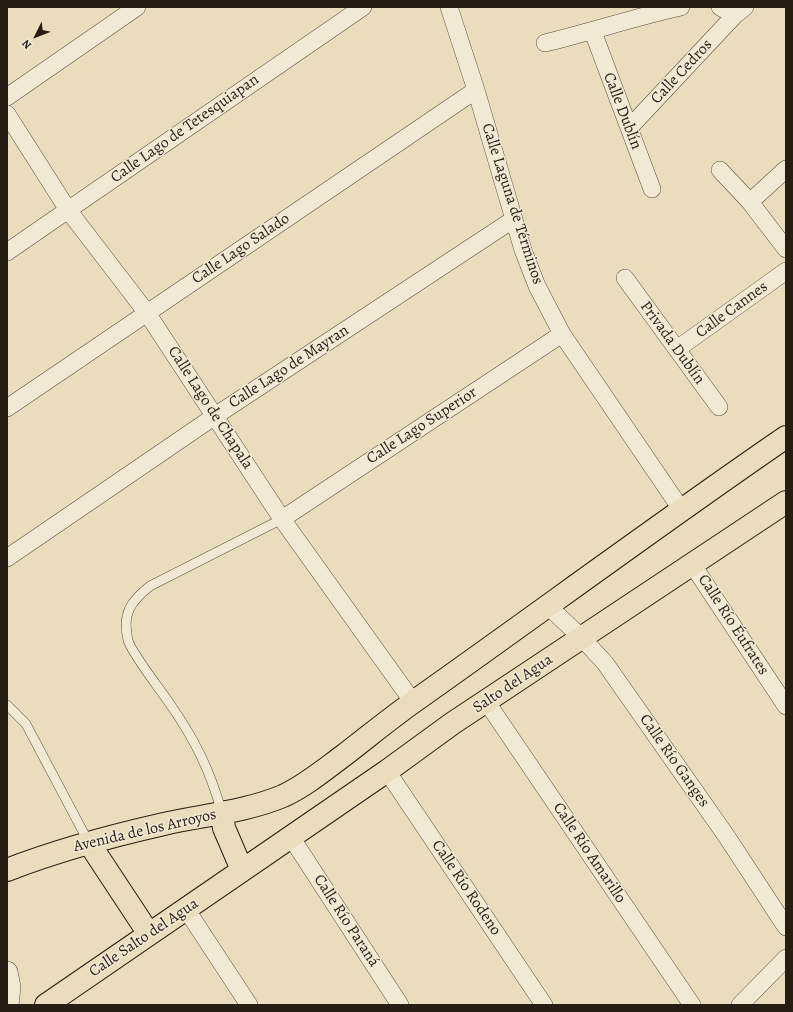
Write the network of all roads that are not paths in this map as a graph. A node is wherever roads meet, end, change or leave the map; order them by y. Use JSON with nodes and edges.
{"nodes":[{"id":1,"x":137,"y":7,"type":"edge"},
{"id":2,"x":363,"y":7,"type":"edge"},
{"id":3,"x":449,"y":7,"type":"edge"},
{"id":4,"x":681,"y":7,"type":"edge"},
{"id":5,"x":720,"y":7,"type":"edge"},
{"id":6,"x":740,"y":11,"type":"edge"},
{"id":7,"x":592,"y":32,"type":"junction"},
{"id":8,"x":545,"y":43,"type":"dead end"},
{"id":9,"x":476,"y":90,"type":"junction"},
{"id":10,"x":7,"y":97,"type":"edge"},
{"id":11,"x":7,"y":114,"type":"edge"},
{"id":12,"x":629,"y":128,"type":"junction"},
{"id":13,"x":786,"y":169,"type":"edge"},
{"id":14,"x":720,"y":170,"type":"dead end"},
{"id":15,"x":652,"y":190,"type":"dead end"},
{"id":16,"x":750,"y":202,"type":"junction"},
{"id":17,"x":68,"y":210,"type":"junction"},
{"id":18,"x":514,"y":220,"type":"junction"},
{"id":19,"x":786,"y":249,"type":"edge"},
{"id":20,"x":7,"y":252,"type":"edge"},
{"id":21,"x":786,"y":271,"type":"edge"},
{"id":22,"x":626,"y":278,"type":"dead end"},
{"id":23,"x":147,"y":313,"type":"junction"},
{"id":24,"x":562,"y":334,"type":"junction"},
{"id":25,"x":677,"y":350,"type":"junction"},
{"id":26,"x":719,"y":407,"type":"dead end"},
{"id":27,"x":7,"y":408,"type":"edge"},
{"id":28,"x":215,"y":416,"type":"junction"},
{"id":29,"x":786,"y":437,"type":"edge"},
{"id":30,"x":786,"y":502,"type":"edge"},
{"id":31,"x":682,"y":509,"type":"junction"},
{"id":32,"x":282,"y":519,"type":"junction"},
{"id":33,"x":7,"y":558,"type":"edge"},
{"id":34,"x":692,"y":564,"type":"junction"},
{"id":35,"x":548,"y":607,"type":"junction"},
{"id":36,"x":582,"y":638,"type":"junction"},
{"id":37,"x":486,"y":701,"type":"junction"},
{"id":38,"x":413,"y":702,"type":"junction"},
{"id":39,"x":7,"y":705,"type":"edge"},
{"id":40,"x":786,"y":706,"type":"edge"},
{"id":41,"x":387,"y":771,"type":"junction"},
{"id":42,"x":222,"y":812,"type":"junction"},
{"id":43,"x":291,"y":837,"type":"junction"},
{"id":44,"x":89,"y":843,"type":"junction"},
{"id":45,"x":7,"y":870,"type":"edge"},
{"id":46,"x":242,"y":870,"type":"junction"},
{"id":47,"x":186,"y":909,"type":"junction"},
{"id":48,"x":786,"y":927,"type":"edge"},
{"id":49,"x":149,"y":934,"type":"junction"},
{"id":50,"x":786,"y":958,"type":"edge"},
{"id":51,"x":7,"y":972,"type":"edge"},
{"id":52,"x":8,"y":1005,"type":"edge"},
{"id":53,"x":46,"y":1005,"type":"edge"},
{"id":54,"x":249,"y":1005,"type":"edge"},
{"id":55,"x":400,"y":1005,"type":"edge"},
{"id":56,"x":544,"y":1005,"type":"edge"},
{"id":57,"x":692,"y":1005,"type":"edge"},
{"id":58,"x":740,"y":1005,"type":"edge"}],
"edges":[{"from":1,"to":10,"type":"street"},
{"from":2,"to":17,"type":"street","name":"Calle Lago de Tetesquiapan"},
{"from":3,"to":9,"type":"street","name":"Calle Laguna de Términos"},
{"from":4,"to":7,"type":"street"},
{"from":5,"to":6,"type":"street","name":"Calle Cedros"},
{"from":6,"to":12,"type":"street","name":"Calle Cedros"},
{"from":7,"to":8,"type":"street"},
{"from":7,"to":12,"type":"street","name":"Calle Dublín"},
{"from":9,"to":18,"type":"street","name":"Calle Laguna de Términos"},
{"from":9,"to":23,"type":"street","name":"Calle Lago Salado"},
{"from":11,"to":17,"type":"street","name":"Calle Lago de Chapala"},
{"from":12,"to":15,"type":"street","name":"Calle Dublín"},
{"from":13,"to":16,"type":"street"},
{"from":14,"to":16,"type":"street"},
{"from":16,"to":19,"type":"street"},
{"from":17,"to":20,"type":"street","name":"Calle Lago de Tetesquiapan"},
{"from":17,"to":23,"type":"street","name":"Calle Lago de Chapala"},
{"from":18,"to":24,"type":"street","name":"Calle Laguna de Términos"},
{"from":18,"to":28,"type":"street","name":"Calle Lago de Mayran"},
{"from":21,"to":25,"type":"street","name":"Calle Cannes"},
{"from":22,"to":25,"type":"street","name":"Privada Dublín"},
{"from":23,"to":27,"type":"street","name":"Calle Lago Salado"},
{"from":23,"to":28,"type":"street","name":"Calle Lago de Chapala"},
{"from":24,"to":31,"type":"street","name":"Calle Laguna de Términos"},
{"from":24,"to":32,"type":"street","name":"Calle Lago Superior"},
{"from":25,"to":26,"type":"street","name":"Privada Dublín"},
{"from":28,"to":32,"type":"street","name":"Calle Lago de Chapala"},
{"from":28,"to":33,"type":"street","name":"Calle Lago de Mayran"},
{"from":29,"to":31,"type":"main road"},
{"from":30,"to":34,"type":"main road","name":"Salto del Agua"},
{"from":31,"to":35,"type":"main road"},
{"from":32,"to":38,"type":"street","name":"Calle Lago de Chapala"},
{"from":32,"to":42,"type":"lane"},
{"from":34,"to":36,"type":"main road","name":"Salto del Agua"},
{"from":34,"to":40,"type":"street","name":"Calle Río Éufrates"},
{"from":35,"to":36,"type":"street","name":"Calle Río Ganges"},
{"from":35,"to":38,"type":"main road"},
{"from":36,"to":37,"type":"main road","name":"Salto del Agua"},
{"from":36,"to":48,"type":"street","name":"Calle Río Ganges"},
{"from":37,"to":41,"type":"main road","name":"Salto del Agua"},
{"from":37,"to":57,"type":"street","name":"Calle Río Amarillo"},
{"from":38,"to":42,"type":"main road","name":"Avenida de los Arroyos"},
{"from":39,"to":44,"type":"lane"},
{"from":41,"to":43,"type":"main road","name":"Salto del Agua"},
{"from":41,"to":56,"type":"street","name":"Calle Río Rodeno"},
{"from":42,"to":44,"type":"main road","name":"Avenida de los Arroyos"},
{"from":42,"to":46,"type":"main road"},
{"from":43,"to":46,"type":"main road","name":"Salto del Agua"},
{"from":43,"to":55,"type":"street","name":"Calle Río Paraná"},
{"from":44,"to":45,"type":"main road","name":"Avenida de los Arroyos"},
{"from":44,"to":49,"type":"main road"},
{"from":46,"to":47,"type":"main road","name":"Calle Salto del Agua"},
{"from":47,"to":49,"type":"main road","name":"Calle Salto del Agua"},
{"from":47,"to":54,"type":"street"},
{"from":49,"to":53,"type":"main road","name":"Calle Salto del Agua"},
{"from":50,"to":58,"type":"street"},
{"from":51,"to":52,"type":"street"}]}
